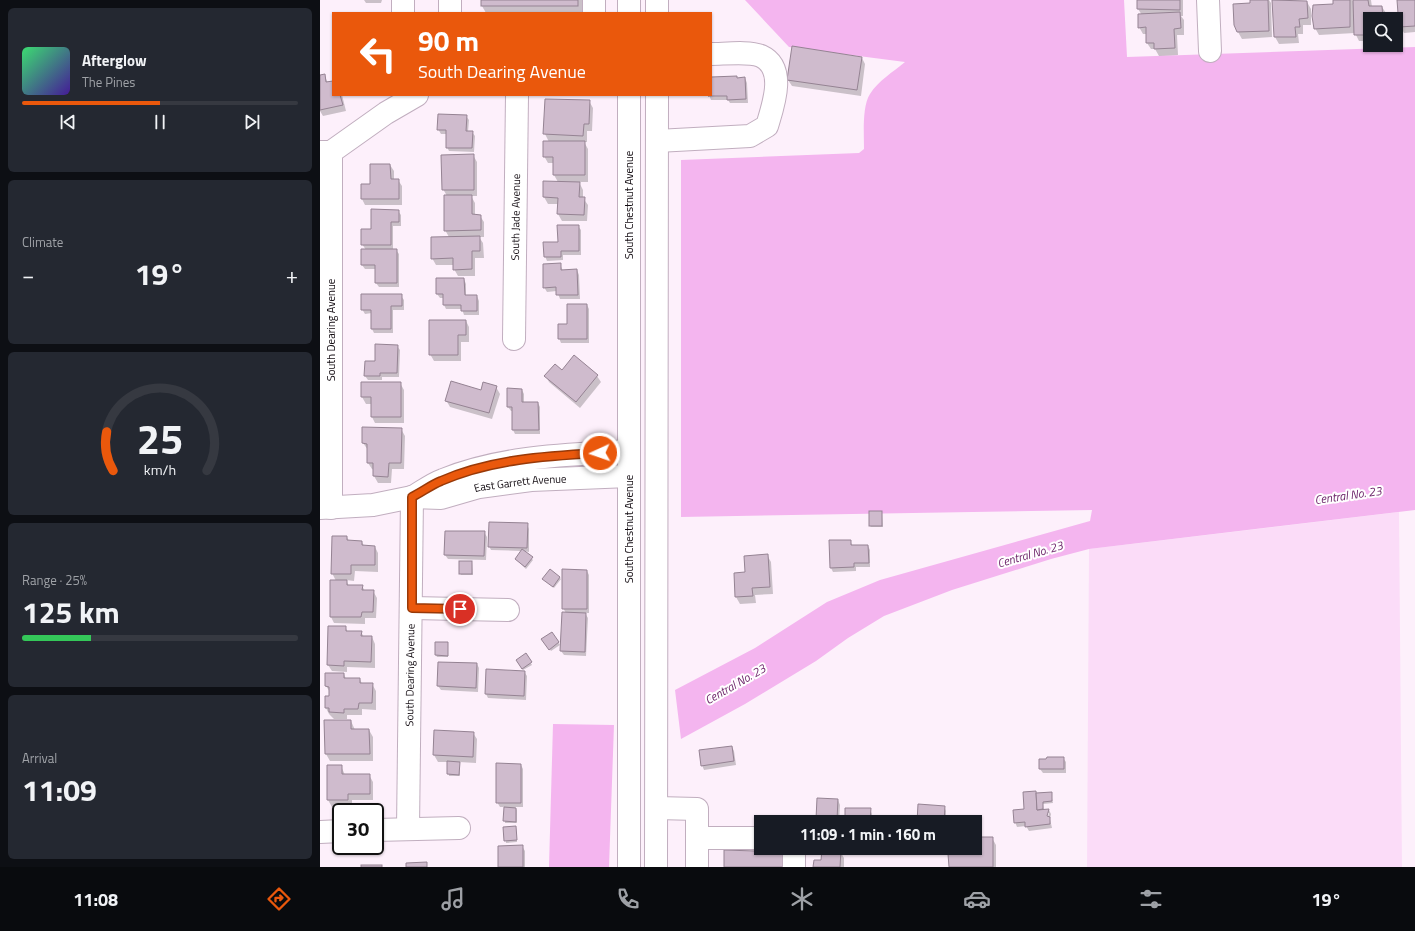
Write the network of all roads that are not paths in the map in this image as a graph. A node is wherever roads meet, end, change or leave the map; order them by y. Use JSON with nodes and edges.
{"nodes":[{"id":1,"x":403,"y":0,"type":"edge"},
{"id":2,"x":450,"y":0,"type":"edge"},
{"id":3,"x":594,"y":0,"type":"edge"},
{"id":4,"x":629,"y":0,"type":"edge"},
{"id":5,"x":657,"y":0,"type":"edge"},
{"id":6,"x":1208,"y":0,"type":"edge"},
{"id":7,"x":403,"y":12,"type":"edge"},
{"id":8,"x":450,"y":12,"type":"edge"},
{"id":9,"x":594,"y":12,"type":"edge"},
{"id":10,"x":629,"y":12,"type":"edge"},
{"id":11,"x":657,"y":12,"type":"edge"},
{"id":12,"x":1210,"y":51,"type":"dead end"},
{"id":13,"x":712,"y":54,"type":"edge"},
{"id":14,"x":415,"y":96,"type":"edge"},
{"id":15,"x":517,"y":96,"type":"edge"},
{"id":16,"x":629,"y":96,"type":"edge"},
{"id":17,"x":657,"y":96,"type":"edge"},
{"id":18,"x":657,"y":141,"type":"junction"},
{"id":19,"x":325,"y":152,"type":"edge"},
{"id":20,"x":326,"y":331,"type":"edge"},
{"id":21,"x":514,"y":339,"type":"dead end"},
{"id":22,"x":630,"y":451,"type":"junction"},
{"id":23,"x":629,"y":476,"type":"junction"},
{"id":24,"x":412,"y":497,"type":"junction"},
{"id":25,"x":326,"y":508,"type":"edge"},
{"id":26,"x":412,"y":608,"type":"junction"},
{"id":27,"x":508,"y":610,"type":"dead end"},
{"id":28,"x":657,"y":808,"type":"junction"},
{"id":29,"x":459,"y":828,"type":"dead end"},
{"id":30,"x":408,"y":829,"type":"junction"},
{"id":31,"x":384,"y":830,"type":"edge"},
{"id":32,"x":332,"y":831,"type":"edge"},
{"id":33,"x":320,"y":832,"type":"edge"},
{"id":34,"x":696,"y":838,"type":"junction"},
{"id":35,"x":754,"y":838,"type":"edge"},
{"id":36,"x":794,"y":855,"type":"edge"},
{"id":37,"x":628,"y":867,"type":"edge"},
{"id":38,"x":656,"y":867,"type":"edge"},
{"id":39,"x":697,"y":867,"type":"edge"},
{"id":40,"x":794,"y":867,"type":"edge"}],
"edges":[{"from":1,"to":7,"type":"street"},
{"from":2,"to":8,"type":"street"},
{"from":3,"to":9,"type":"street"},
{"from":4,"to":10,"type":"street"},
{"from":5,"to":11,"type":"street"},
{"from":6,"to":12,"type":"street"},
{"from":13,"to":18,"type":"street"},
{"from":14,"to":19,"type":"street"},
{"from":15,"to":21,"type":"street","name":"South Jade Avenue"},
{"from":16,"to":22,"type":"street","name":"South Chestnut Avenue"},
{"from":17,"to":18,"type":"street"},
{"from":18,"to":28,"type":"street"},
{"from":19,"to":20,"type":"street","name":"South Dearing Avenue"},
{"from":20,"to":25,"type":"street","name":"South Dearing Avenue"},
{"from":22,"to":23,"type":"street","name":"South Chestnut Avenue"},
{"from":22,"to":24,"type":"street","name":"East Garrett Avenue"},
{"from":23,"to":24,"type":"street","name":"East Garrett Avenue"},
{"from":23,"to":37,"type":"street","name":"South Chestnut Avenue"},
{"from":24,"to":25,"type":"street","name":"East Garrett Avenue"},
{"from":24,"to":26,"type":"street","name":"South Dearing Avenue"},
{"from":26,"to":27,"type":"street"},
{"from":26,"to":30,"type":"street","name":"South Dearing Avenue"},
{"from":28,"to":34,"type":"street"},
{"from":28,"to":38,"type":"street"},
{"from":29,"to":30,"type":"street"},
{"from":30,"to":31,"type":"street"},
{"from":32,"to":33,"type":"street"},
{"from":34,"to":35,"type":"street"},
{"from":34,"to":39,"type":"street"},
{"from":36,"to":40,"type":"street"}]}
